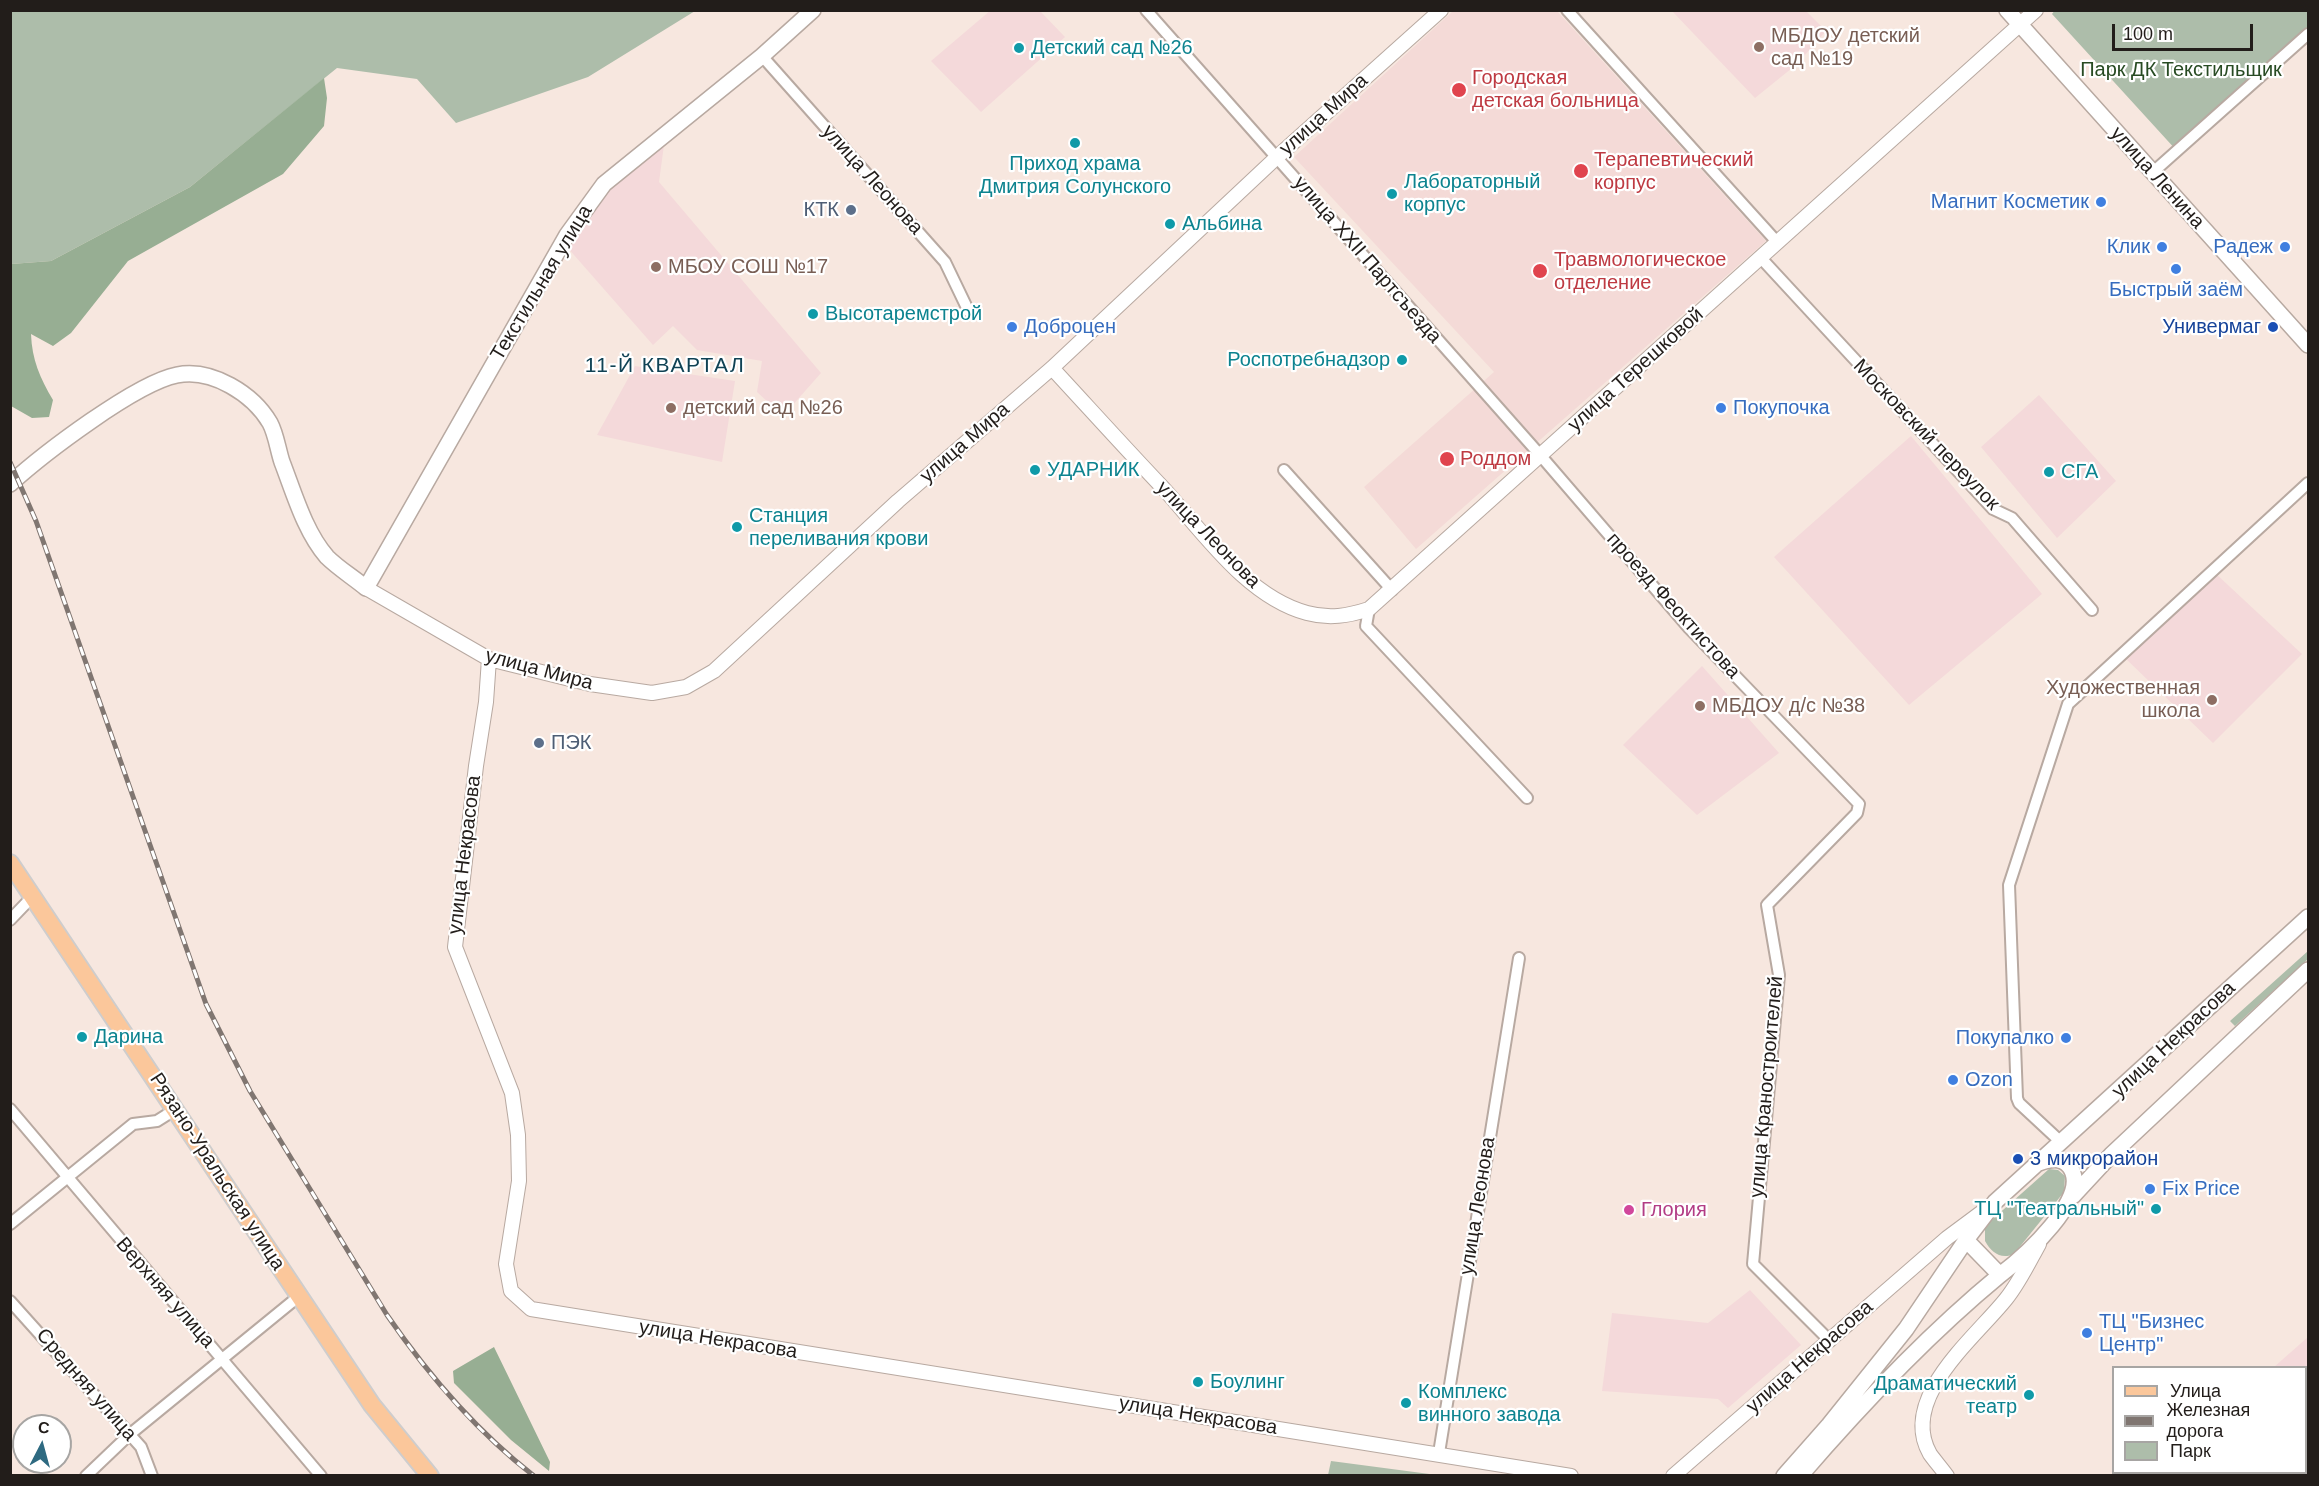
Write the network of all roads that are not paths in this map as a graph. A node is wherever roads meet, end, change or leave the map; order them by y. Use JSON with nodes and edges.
{"nodes":[{"id":1,"x":813,"y":10,"type":"edge"},
{"id":2,"x":1146,"y":10,"type":"edge"},
{"id":3,"x":1441,"y":10,"type":"edge"},
{"id":4,"x":1567,"y":10,"type":"edge"},
{"id":5,"x":2007,"y":10,"type":"edge"},
{"id":6,"x":2036,"y":10,"type":"edge"},
{"id":7,"x":2020,"y":25,"type":"junction"},
{"id":8,"x":2308,"y":34,"type":"edge"},
{"id":9,"x":762,"y":56,"type":"junction"},
{"id":10,"x":1277,"y":157,"type":"junction"},
{"id":11,"x":2152,"y":173,"type":"junction"},
{"id":12,"x":1777,"y":242,"type":"junction"},
{"id":13,"x":1760,"y":258,"type":"junction"},
{"id":14,"x":969,"y":312,"type":"dead end"},
{"id":15,"x":2308,"y":345,"type":"edge"},
{"id":16,"x":1052,"y":368,"type":"junction"},
{"id":17,"x":1541,"y":456,"type":"junction"},
{"id":18,"x":1284,"y":470,"type":"dead end"},
{"id":19,"x":2308,"y":483,"type":"edge"},
{"id":20,"x":10,"y":484,"type":"edge"},
{"id":21,"x":366,"y":588,"type":"junction"},
{"id":22,"x":1392,"y":590,"type":"junction"},
{"id":23,"x":1369,"y":609,"type":"junction"},
{"id":24,"x":2092,"y":610,"type":"dead end"},
{"id":25,"x":489,"y":659,"type":"junction"},
{"id":26,"x":1527,"y":798,"type":"dead end"},
{"id":27,"x":1859,"y":804,"type":"joint"},
{"id":28,"x":10,"y":863,"type":"edge"},
{"id":29,"x":33,"y":896,"type":"junction"},
{"id":30,"x":2308,"y":917,"type":"edge"},
{"id":31,"x":10,"y":920,"type":"edge"},
{"id":32,"x":1519,"y":958,"type":"dead end"},
{"id":33,"x":2308,"y":970,"type":"edge"},
{"id":34,"x":10,"y":1109,"type":"edge"},
{"id":35,"x":176,"y":1109,"type":"junction"},
{"id":36,"x":2062,"y":1143,"type":"junction"},
{"id":37,"x":2039,"y":1163,"type":"junction"},
{"id":38,"x":68,"y":1179,"type":"junction"},
{"id":39,"x":2071,"y":1198,"type":"junction"},
{"id":40,"x":1995,"y":1202,"type":"junction"},
{"id":41,"x":10,"y":1224,"type":"edge"},
{"id":42,"x":2045,"y":1234,"type":"junction"},
{"id":43,"x":1947,"y":1238,"type":"junction"},
{"id":44,"x":1966,"y":1240,"type":"junction"},
{"id":45,"x":2000,"y":1275,"type":"junction"},
{"id":46,"x":2012,"y":1292,"type":"junction"},
{"id":47,"x":298,"y":1297,"type":"junction"},
{"id":48,"x":10,"y":1301,"type":"edge"},
{"id":49,"x":1830,"y":1341,"type":"junction"},
{"id":50,"x":223,"y":1360,"type":"junction"},
{"id":51,"x":129,"y":1435,"type":"junction"},
{"id":52,"x":1439,"y":1453,"type":"junction"},
{"id":53,"x":86,"y":1476,"type":"edge"},
{"id":54,"x":152,"y":1476,"type":"edge"},
{"id":55,"x":321,"y":1476,"type":"edge"},
{"id":56,"x":430,"y":1476,"type":"edge"},
{"id":57,"x":1571,"y":1476,"type":"edge"},
{"id":58,"x":1673,"y":1476,"type":"edge"},
{"id":59,"x":1784,"y":1476,"type":"edge"},
{"id":60,"x":1800,"y":1476,"type":"edge"},
{"id":61,"x":1947,"y":1476,"type":"edge"}],
"edges":[{"from":1,"to":9,"type":"main road","name":"Текстильная улица"},
{"from":2,"to":10,"type":"street","name":"улица XXII Партсъезда"},
{"from":3,"to":10,"type":"street","name":"улица Мира"},
{"from":4,"to":12,"type":"street"},
{"from":5,"to":7,"type":"main road","name":"улица Ленина"},
{"from":6,"to":7,"type":"street","name":"улица Терешковой"},
{"from":7,"to":11,"type":"main road","name":"улица Ленина"},
{"from":7,"to":12,"type":"street","name":"улица Терешковой"},
{"from":8,"to":11,"type":"street"},
{"from":9,"to":14,"type":"street","name":"улица Леонова"},
{"from":9,"to":21,"type":"main road","name":"Текстильная улица"},
{"from":10,"to":16,"type":"street","name":"улица Мира"},
{"from":10,"to":17,"type":"street","name":"улица XXII Партсъезда"},
{"from":11,"to":15,"type":"main road","name":"улица Ленина"},
{"from":12,"to":13,"type":"street","name":"улица Терешковой"},
{"from":13,"to":17,"type":"street","name":"улица Терешковой"},
{"from":13,"to":24,"type":"street","name":"Московский переулок"},
{"from":16,"to":23,"type":"street","name":"улица Леонова"},
{"from":16,"to":25,"type":"street","name":"улица Мира"},
{"from":17,"to":22,"type":"street","name":"улица Терешковой"},
{"from":17,"to":27,"type":"street","name":"проезд Феоктистова"},
{"from":18,"to":22,"type":"street"},
{"from":19,"to":36,"type":"street"},
{"from":20,"to":21,"type":"main road"},
{"from":21,"to":25,"type":"street","name":"улица Мира"},
{"from":22,"to":23,"type":"street","name":"улица Терешковой"},
{"from":23,"to":26,"type":"street"},
{"from":25,"to":52,"type":"street","name":"улица Некрасова"},
{"from":27,"to":49,"type":"street","name":"улица Краностроителей"},
{"from":28,"to":29,"type":"main road","name":"Рязано-Уральская улица"},
{"from":29,"to":31,"type":"street"},
{"from":29,"to":35,"type":"main road","name":"Рязано-Уральская улица"},
{"from":30,"to":36,"type":"main road","name":"улица Некрасова"},
{"from":32,"to":52,"type":"street","name":"улица Леонова"},
{"from":33,"to":39,"type":"main road","name":"улица Некрасова"},
{"from":34,"to":38,"type":"street","name":"Верхняя улица"},
{"from":35,"to":38,"type":"street"},
{"from":35,"to":47,"type":"main road","name":"Рязано-Уральская улица"},
{"from":36,"to":37,"type":"main road","name":"улица Некрасова"},
{"from":37,"to":39,"type":"main road"},
{"from":37,"to":40,"type":"main road","name":"улица Некрасова"},
{"from":38,"to":41,"type":"street"},
{"from":38,"to":50,"type":"street","name":"Верхняя улица"},
{"from":39,"to":42,"type":"main road","name":"улица Некрасова"},
{"from":40,"to":43,"type":"street","name":"улица Некрасова"},
{"from":40,"to":44,"type":"main road","name":"улица Некрасова"},
{"from":42,"to":45,"type":"main road","name":"улица Некрасова"},
{"from":42,"to":46,"type":"street"},
{"from":43,"to":44,"type":"street"},
{"from":43,"to":49,"type":"street","name":"улица Некрасова"},
{"from":44,"to":45,"type":"main road"},
{"from":44,"to":59,"type":"main road","name":"улица Некрасова"},
{"from":45,"to":46,"type":"street"},
{"from":45,"to":60,"type":"main road","name":"улица Некрасова"},
{"from":46,"to":61,"type":"street"},
{"from":47,"to":50,"type":"street"},
{"from":47,"to":56,"type":"main road","name":"Рязано-Уральская улица"},
{"from":48,"to":51,"type":"street","name":"Средняя улица"},
{"from":49,"to":58,"type":"street","name":"улица Некрасова"},
{"from":50,"to":51,"type":"street"},
{"from":50,"to":55,"type":"street","name":"Верхняя улица"},
{"from":51,"to":53,"type":"street"},
{"from":51,"to":54,"type":"street","name":"Средняя улица"},
{"from":52,"to":57,"type":"street","name":"улица Некрасова"}]}
